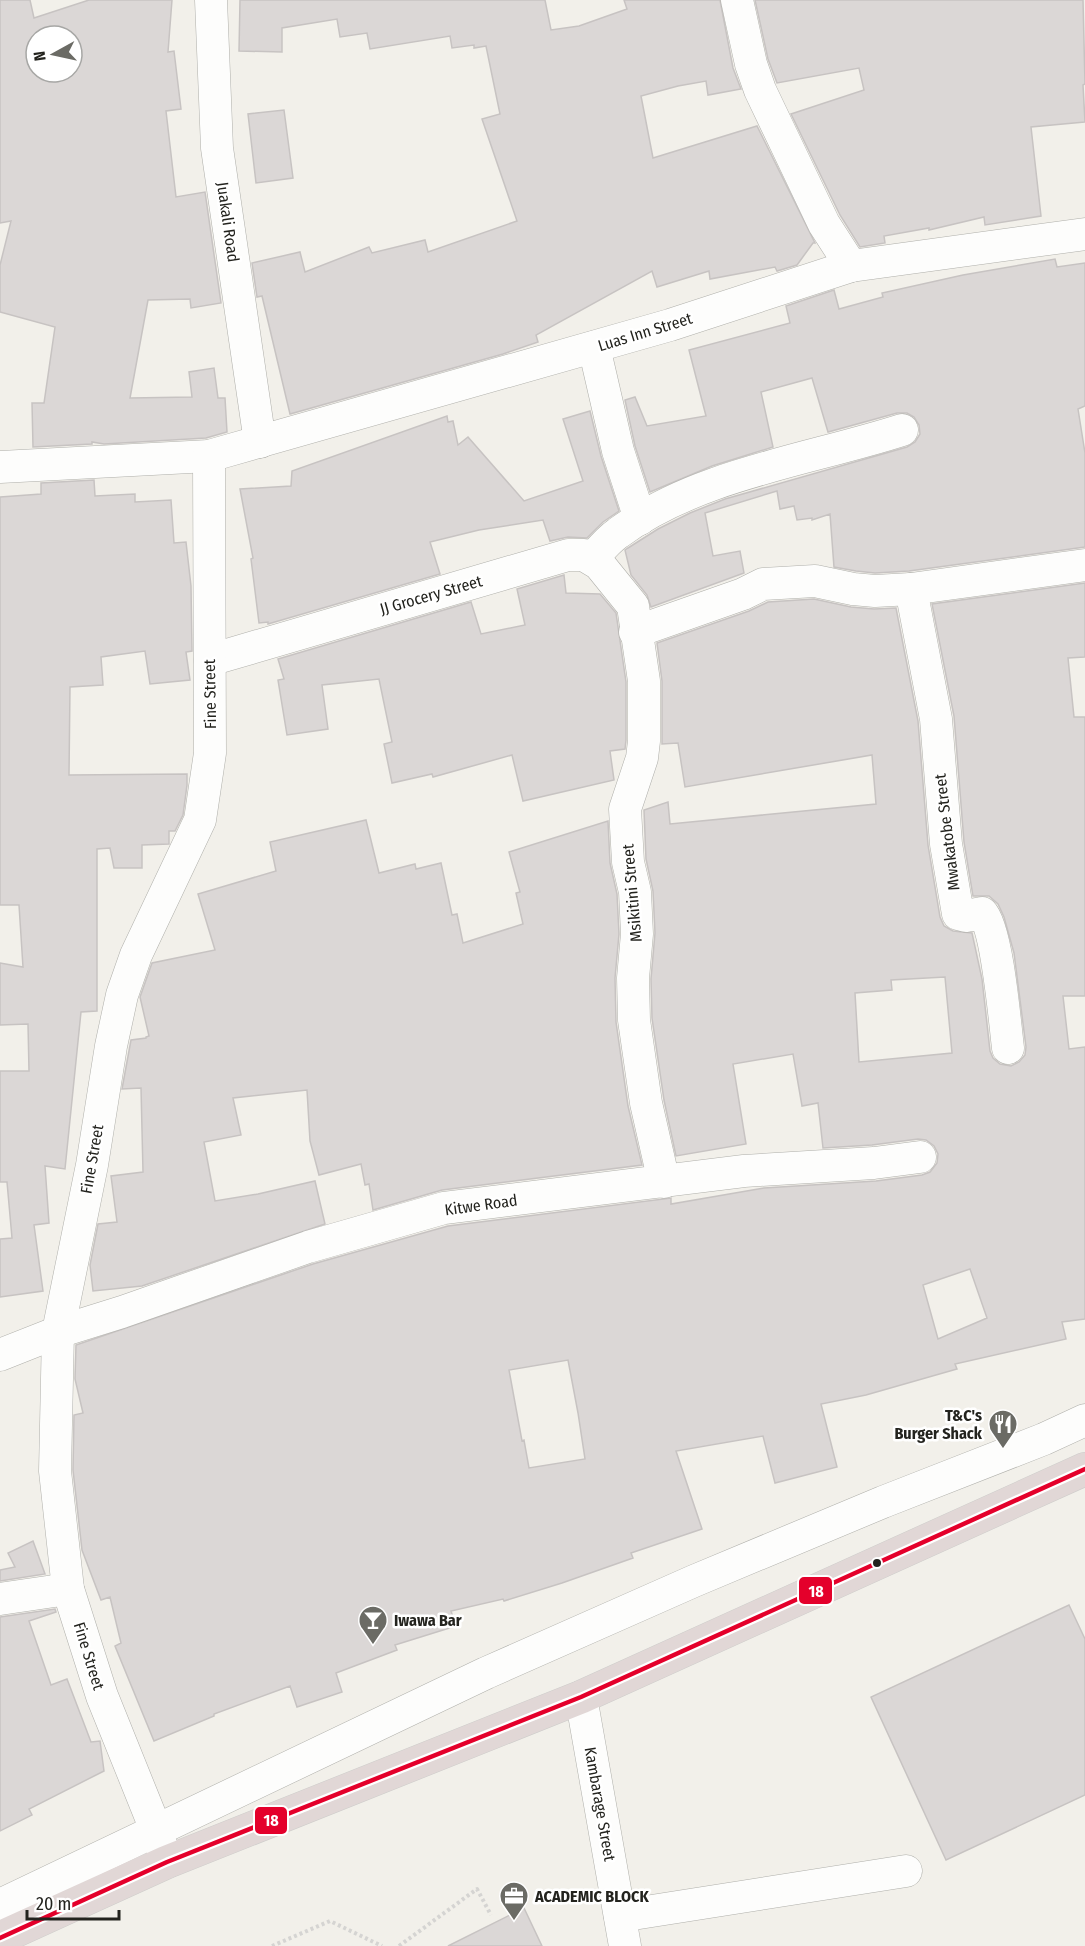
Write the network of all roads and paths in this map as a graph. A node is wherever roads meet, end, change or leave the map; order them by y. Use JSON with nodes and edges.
{"nodes":[{"id":1,"x":212,"y":0,"type":"edge"},
{"id":2,"x":737,"y":0,"type":"edge"},
{"id":3,"x":1085,"y":234,"type":"edge"},
{"id":4,"x":851,"y":266,"type":"junction"},
{"id":5,"x":594,"y":347,"type":"junction"},
{"id":6,"x":902,"y":430,"type":"dead end"},
{"id":7,"x":260,"y":442,"type":"junction"},
{"id":8,"x":209,"y":456,"type":"junction"},
{"id":9,"x":0,"y":466,"type":"edge"},
{"id":10,"x":640,"y":519,"type":"junction"},
{"id":11,"x":592,"y":559,"type":"junction"},
{"id":12,"x":1085,"y":565,"type":"edge"},
{"id":13,"x":911,"y":589,"type":"junction"},
{"id":14,"x":634,"y":619,"type":"junction"},
{"id":15,"x":210,"y":660,"type":"junction"},
{"id":16,"x":1008,"y":1048,"type":"dead end"},
{"id":17,"x":920,"y":1156,"type":"dead end"},
{"id":18,"x":664,"y":1182,"type":"junction"},
{"id":19,"x":58,"y":1332,"type":"junction"},
{"id":20,"x":0,"y":1355,"type":"edge"},
{"id":21,"x":1085,"y":1420,"type":"edge"},
{"id":22,"x":1085,"y":1469,"type":"edge"},
{"id":23,"x":68,"y":1589,"type":"junction"},
{"id":24,"x":0,"y":1599,"type":"edge"},
{"id":25,"x":581,"y":1697,"type":"junction"},
{"id":26,"x":156,"y":1830,"type":"junction"},
{"id":27,"x":167,"y":1862,"type":"junction"},
{"id":28,"x":906,"y":1871,"type":"dead end"},
{"id":29,"x":0,"y":1905,"type":"edge"},
{"id":30,"x":492,"y":1915,"type":"dead end"},
{"id":31,"x":622,"y":1931,"type":"edge"},
{"id":32,"x":0,"y":1938,"type":"edge"},
{"id":33,"x":272,"y":1946,"type":"edge"},
{"id":34,"x":382,"y":1946,"type":"edge"},
{"id":35,"x":399,"y":1946,"type":"edge"}],
"edges":[{"from":1,"to":7,"type":"street","name":"Juakali Road"},
{"from":2,"to":4,"type":"street"},
{"from":3,"to":4,"type":"street","name":"Luas Inn Street"},
{"from":4,"to":5,"type":"street","name":"Luas Inn Street"},
{"from":5,"to":7,"type":"street","name":"Luas Inn Street"},
{"from":5,"to":10,"type":"street"},
{"from":6,"to":10,"type":"street"},
{"from":7,"to":8,"type":"street","name":"Luas Inn Street"},
{"from":8,"to":9,"type":"street","name":"Luas Inn Street"},
{"from":8,"to":15,"type":"street","name":"Fine Street"},
{"from":10,"to":11,"type":"street"},
{"from":11,"to":14,"type":"street"},
{"from":11,"to":15,"type":"street","name":"JJ Grocery Street"},
{"from":12,"to":13,"type":"street"},
{"from":13,"to":14,"type":"street"},
{"from":13,"to":16,"type":"street","name":"Mwakatobe Street"},
{"from":14,"to":18,"type":"street","name":"Msikitini Street"},
{"from":15,"to":19,"type":"street","name":"Fine Street"},
{"from":17,"to":18,"type":"street","name":"Kitwe Road"},
{"from":18,"to":19,"type":"street","name":"Kitwe Road"},
{"from":19,"to":20,"type":"street","name":"Kitwe Road"},
{"from":19,"to":23,"type":"street","name":"Fine Street"},
{"from":21,"to":26,"type":"street"},
{"from":22,"to":25,"type":"highway"},
{"from":23,"to":24,"type":"street"},
{"from":23,"to":26,"type":"street","name":"Fine Street"},
{"from":25,"to":27,"type":"highway"},
{"from":25,"to":31,"type":"street","name":"Kambarage Street"},
{"from":26,"to":27,"type":"street","name":"Fine Street"},
{"from":26,"to":29,"type":"street"},
{"from":27,"to":32,"type":"highway"},
{"from":28,"to":31,"type":"street"},
{"from":30,"to":35,"type":"path"},
{"from":33,"to":34,"type":"path"}]}
